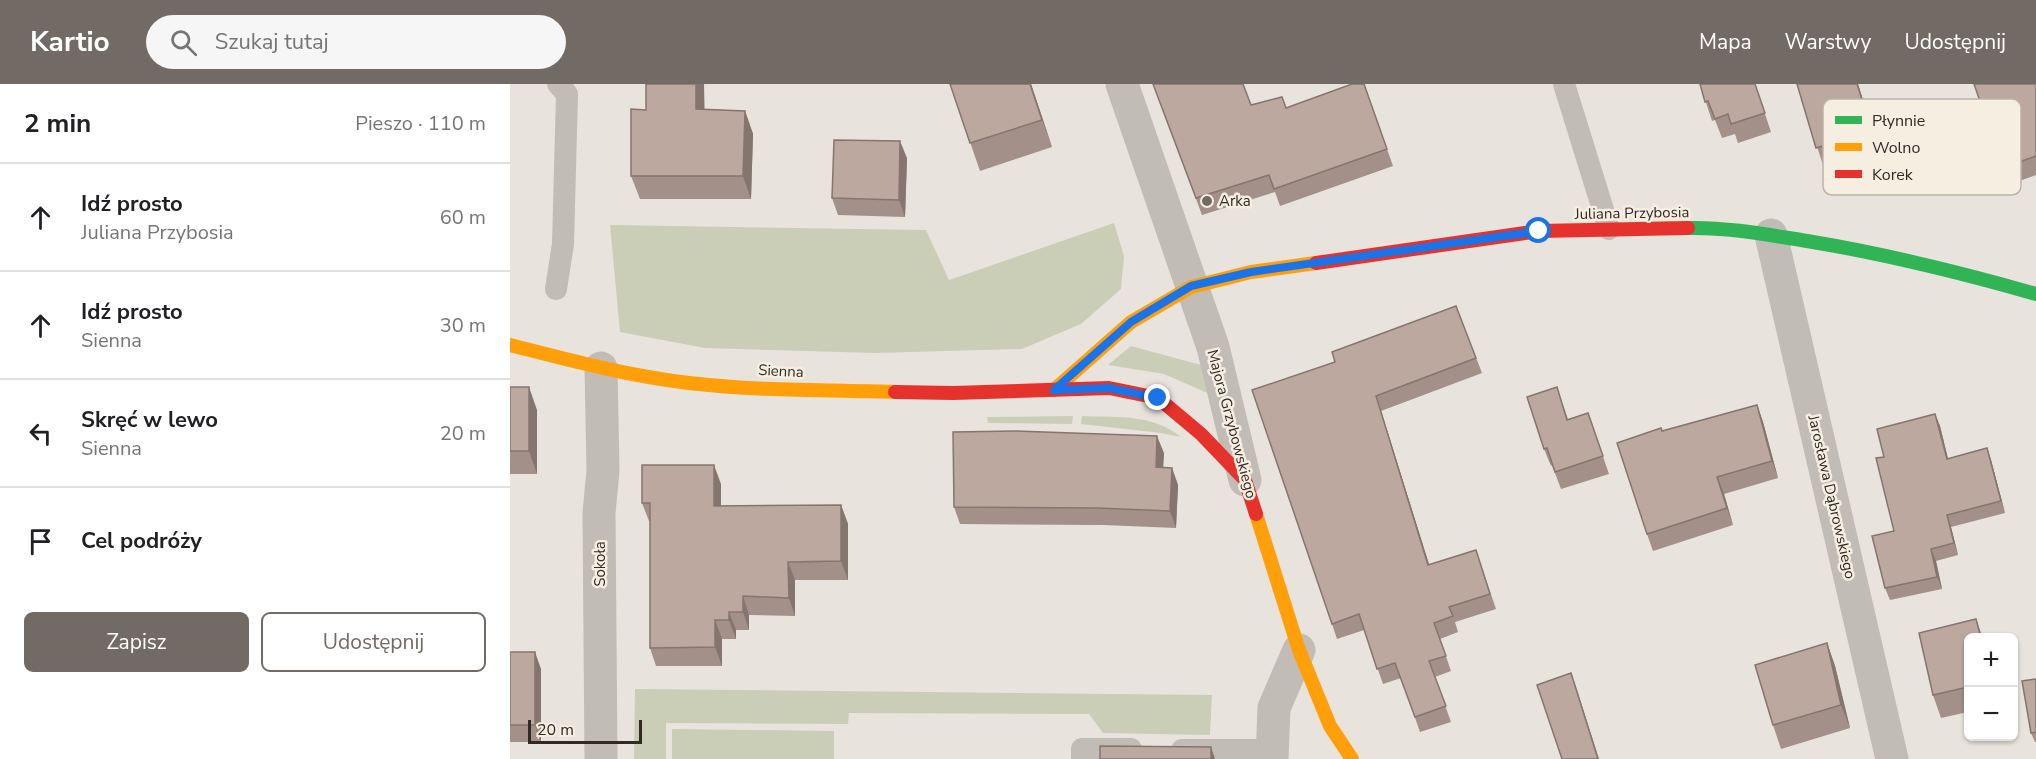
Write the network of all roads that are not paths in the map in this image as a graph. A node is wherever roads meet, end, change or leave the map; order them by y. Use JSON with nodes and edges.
{"nodes":[{"id":1,"x":558,"y":84,"type":"edge"},
{"id":2,"x":1122,"y":84,"type":"edge"},
{"id":3,"x":1564,"y":84,"type":"edge"},
{"id":4,"x":1609,"y":229,"type":"junction"},
{"id":5,"x":1771,"y":236,"type":"junction"},
{"id":6,"x":1191,"y":286,"type":"junction"},
{"id":7,"x":556,"y":289,"type":"dead end"},
{"id":8,"x":2036,"y":294,"type":"edge"},
{"id":9,"x":510,"y":345,"type":"edge"},
{"id":10,"x":601,"y":368,"type":"junction"},
{"id":11,"x":1054,"y":390,"type":"junction"},
{"id":12,"x":1245,"y":480,"type":"junction"},
{"id":13,"x":1299,"y":650,"type":"junction"},
{"id":14,"x":1272,"y":755,"type":"edge"},
{"id":15,"x":601,"y":759,"type":"edge"},
{"id":16,"x":1082,"y":759,"type":"edge"},
{"id":17,"x":1352,"y":759,"type":"edge"},
{"id":18,"x":1892,"y":759,"type":"edge"}],
"edges":[{"from":1,"to":7,"type":"lane"},
{"from":2,"to":6,"type":"street","name":"Majora Grzybowskiego"},
{"from":3,"to":4,"type":"lane"},
{"from":4,"to":5,"type":"street","name":"Juliana Przybosia"},
{"from":4,"to":6,"type":"street","name":"Juliana Przybosia"},
{"from":5,"to":8,"type":"street","name":"Juliana Przybosia"},
{"from":5,"to":18,"type":"street","name":"Jarosława Dąbrowskiego"},
{"from":6,"to":11,"type":"street"},
{"from":6,"to":12,"type":"street","name":"Majora Grzybowskiego"},
{"from":9,"to":10,"type":"street","name":"Sienna"},
{"from":10,"to":11,"type":"street","name":"Sienna"},
{"from":10,"to":15,"type":"street","name":"Sokoła"},
{"from":11,"to":12,"type":"street","name":"Sienna"},
{"from":12,"to":13,"type":"street","name":"Majora Grzybowskiego"},
{"from":13,"to":14,"type":"street"},
{"from":13,"to":17,"type":"street","name":"Majora Grzybowskiego"},
{"from":14,"to":16,"type":"lane"}]}
